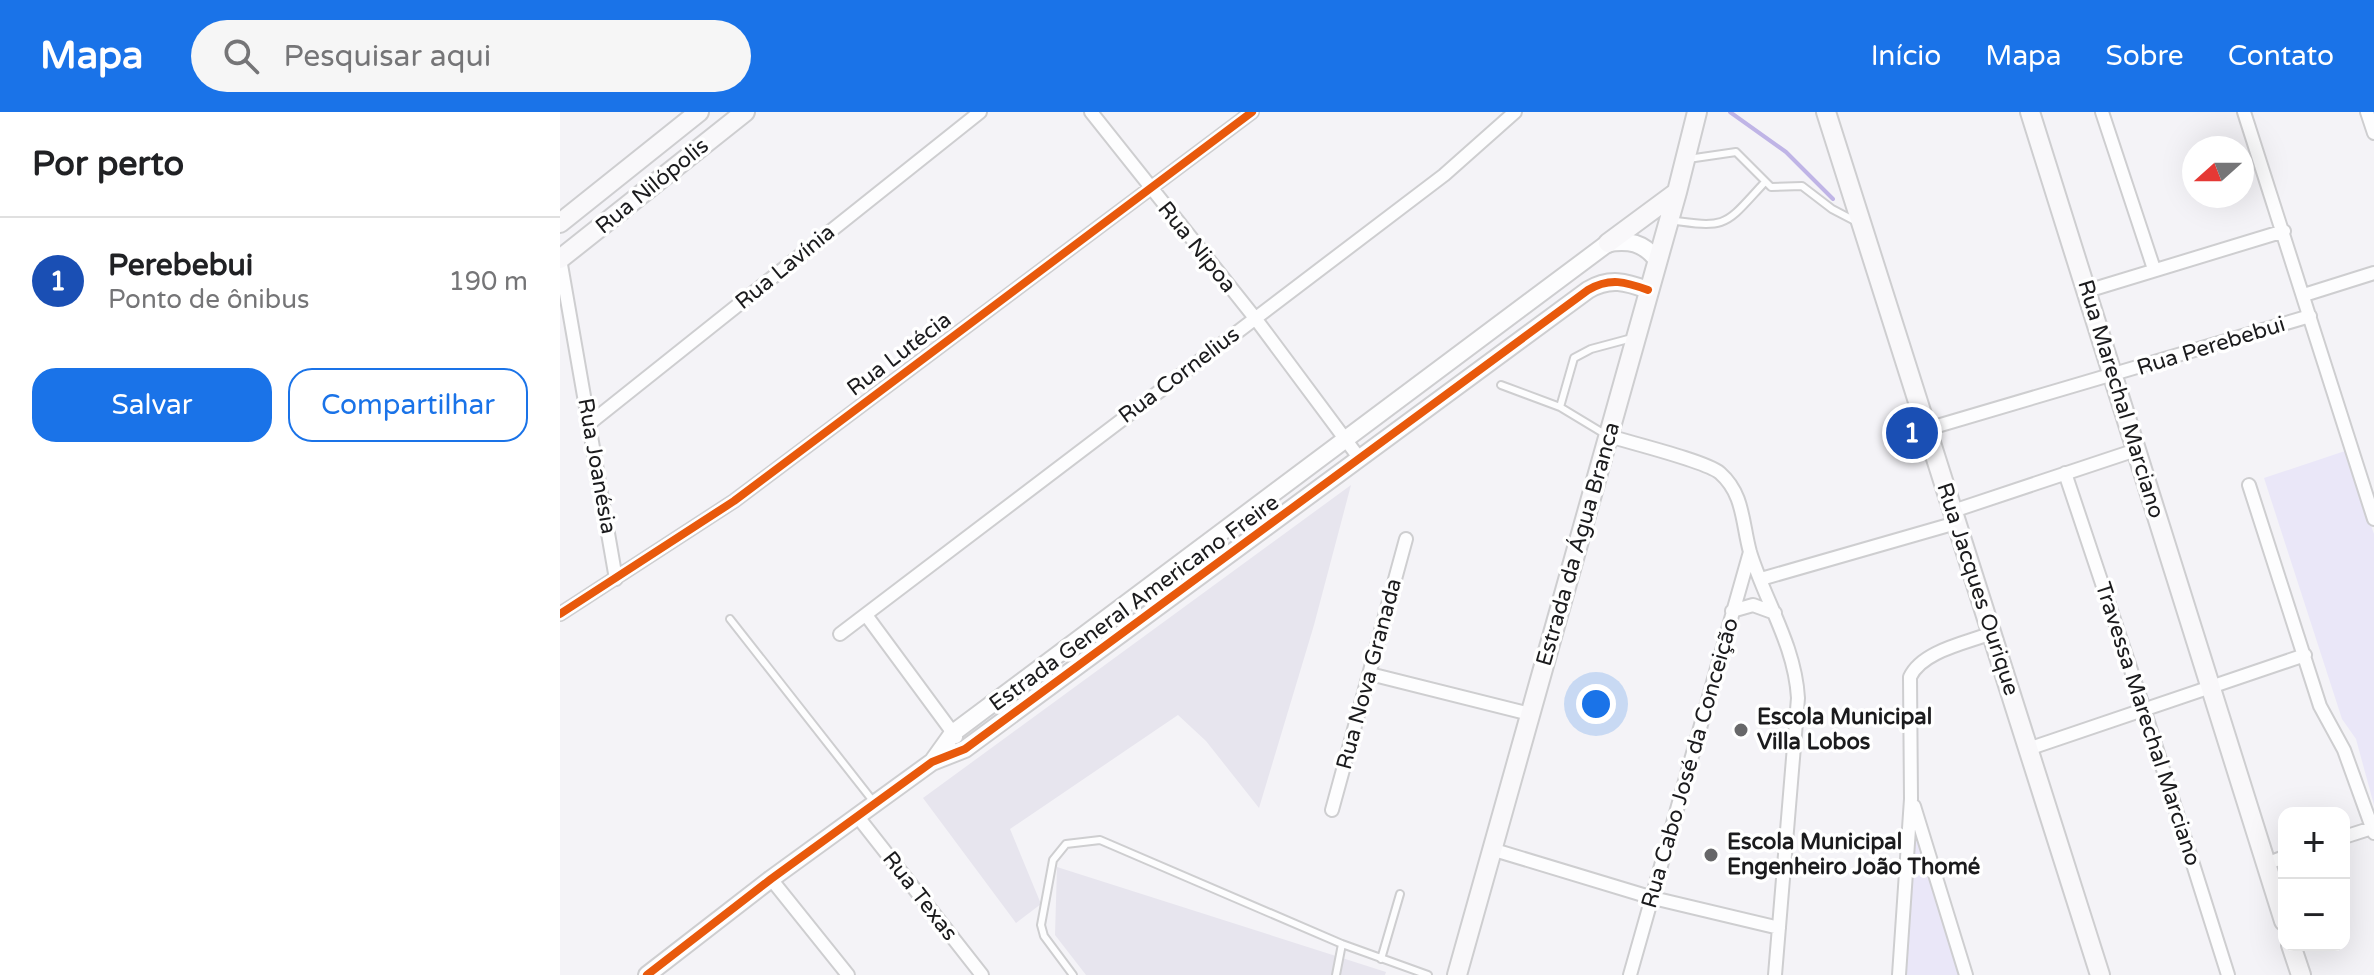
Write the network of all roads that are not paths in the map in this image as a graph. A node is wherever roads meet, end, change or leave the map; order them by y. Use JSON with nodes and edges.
{"nodes":[{"id":1,"x":699,"y":112,"type":"edge"},
{"id":2,"x":745,"y":112,"type":"edge"},
{"id":3,"x":980,"y":112,"type":"edge"},
{"id":4,"x":1091,"y":112,"type":"edge"},
{"id":5,"x":1252,"y":112,"type":"edge"},
{"id":6,"x":1515,"y":112,"type":"edge"},
{"id":7,"x":1826,"y":112,"type":"edge"},
{"id":8,"x":2030,"y":112,"type":"edge"},
{"id":9,"x":2102,"y":112,"type":"edge"},
{"id":10,"x":2244,"y":112,"type":"edge"},
{"id":11,"x":2367,"y":112,"type":"edge"},
{"id":12,"x":1695,"y":113,"type":"edge"},
{"id":13,"x":2374,"y":133,"type":"edge"},
{"id":14,"x":1685,"y":160,"type":"junction"},
{"id":15,"x":1765,"y":182,"type":"junction"},
{"id":16,"x":1151,"y":189,"type":"junction"},
{"id":17,"x":1677,"y":192,"type":"junction"},
{"id":18,"x":1669,"y":220,"type":"junction"},
{"id":19,"x":560,"y":223,"type":"edge"},
{"id":20,"x":1862,"y":225,"type":"junction"},
{"id":21,"x":2284,"y":231,"type":"junction"},
{"id":22,"x":1608,"y":243,"type":"junction"},
{"id":23,"x":560,"y":259,"type":"edge"},
{"id":24,"x":1657,"y":260,"type":"junction"},
{"id":25,"x":2154,"y":269,"type":"junction"},
{"id":26,"x":2374,"y":273,"type":"edge"},
{"id":27,"x":1648,"y":290,"type":"junction"},
{"id":28,"x":2087,"y":291,"type":"junction"},
{"id":29,"x":2304,"y":295,"type":"junction"},
{"id":30,"x":2310,"y":316,"type":"junction"},
{"id":31,"x":1255,"y":318,"type":"junction"},
{"id":32,"x":1636,"y":337,"type":"junction"},
{"id":33,"x":2113,"y":375,"type":"junction"},
{"id":34,"x":1501,"y":385,"type":"dead end"},
{"id":35,"x":1560,"y":407,"type":"junction"},
{"id":36,"x":590,"y":423,"type":"junction"},
{"id":37,"x":1927,"y":429,"type":"junction"},
{"id":38,"x":1609,"y":436,"type":"junction"},
{"id":39,"x":1346,"y":439,"type":"junction"},
{"id":40,"x":2136,"y":450,"type":"junction"},
{"id":41,"x":1360,"y":459,"type":"junction"},
{"id":42,"x":2374,"y":470,"type":"edge"},
{"id":43,"x":2065,"y":473,"type":"junction"},
{"id":44,"x":2360,"y":474,"type":"junction"},
{"id":45,"x":2249,"y":485,"type":"dead end"},
{"id":46,"x":1954,"y":517,"type":"junction"},
{"id":47,"x":2374,"y":519,"type":"edge"},
{"id":48,"x":1406,"y":539,"type":"dead end"},
{"id":49,"x":1750,"y":552,"type":"junction"},
{"id":50,"x":616,"y":579,"type":"junction"},
{"id":51,"x":1761,"y":579,"type":"junction"},
{"id":52,"x":1732,"y":611,"type":"junction"},
{"id":53,"x":1775,"y":613,"type":"junction"},
{"id":54,"x":560,"y":614,"type":"edge"},
{"id":55,"x":866,"y":615,"type":"junction"},
{"id":56,"x":730,"y":619,"type":"dead end"},
{"id":57,"x":1992,"y":633,"type":"junction"},
{"id":58,"x":840,"y":634,"type":"dead end"},
{"id":59,"x":2305,"y":655,"type":"junction"},
{"id":60,"x":1370,"y":674,"type":"junction"},
{"id":61,"x":2211,"y":687,"type":"junction"},
{"id":62,"x":2144,"y":709,"type":"junction"},
{"id":63,"x":1530,"y":714,"type":"junction"},
{"id":64,"x":953,"y":733,"type":"junction"},
{"id":65,"x":965,"y":749,"type":"junction"},
{"id":66,"x":2028,"y":749,"type":"junction"},
{"id":67,"x":932,"y":762,"type":"junction"},
{"id":68,"x":1911,"y":799,"type":"junction"},
{"id":69,"x":875,"y":804,"type":"junction"},
{"id":70,"x":1332,"y":810,"type":"dead end"},
{"id":71,"x":858,"y":817,"type":"junction"},
{"id":72,"x":2373,"y":831,"type":"edge"},
{"id":73,"x":2350,"y":836,"type":"edge"},
{"id":74,"x":1491,"y":849,"type":"junction"},
{"id":75,"x":2278,"y":859,"type":"edge"},
{"id":76,"x":2266,"y":864,"type":"junction"},
{"id":77,"x":771,"y":879,"type":"junction"},
{"id":78,"x":1400,"y":894,"type":"dead end"},
{"id":79,"x":1653,"y":898,"type":"junction"},
{"id":80,"x":2278,"y":902,"type":"edge"},
{"id":81,"x":1779,"y":928,"type":"junction"},
{"id":82,"x":1342,"y":944,"type":"junction"},
{"id":83,"x":2293,"y":951,"type":"edge"},
{"id":84,"x":1381,"y":959,"type":"junction"},
{"id":85,"x":647,"y":975,"type":"edge"},
{"id":86,"x":848,"y":975,"type":"edge"},
{"id":87,"x":982,"y":975,"type":"edge"},
{"id":88,"x":1073,"y":975,"type":"edge"},
{"id":89,"x":1336,"y":975,"type":"edge"},
{"id":90,"x":1428,"y":975,"type":"edge"},
{"id":91,"x":1457,"y":975,"type":"edge"},
{"id":92,"x":1630,"y":975,"type":"edge"},
{"id":93,"x":1775,"y":975,"type":"edge"},
{"id":94,"x":1899,"y":975,"type":"edge"},
{"id":95,"x":1966,"y":975,"type":"edge"},
{"id":96,"x":2100,"y":975,"type":"edge"},
{"id":97,"x":2228,"y":975,"type":"edge"},
{"id":98,"x":2301,"y":975,"type":"edge"}],
"edges":[{"from":1,"to":19,"type":"main road","name":"Rua Nilópolis"},
{"from":2,"to":23,"type":"main road","name":"Rua Nilópolis"},
{"from":3,"to":36,"type":"street","name":"Rua Lavínia"},
{"from":4,"to":16,"type":"street","name":"Rua Nipoa"},
{"from":5,"to":16,"type":"street","name":"Rua Lutécia"},
{"from":6,"to":31,"type":"street","name":"Rua Cornelius"},
{"from":7,"to":20,"type":"main road","name":"Rua Jacques Ourique"},
{"from":8,"to":28,"type":"main road","name":"Rua Marechal Marciano"},
{"from":9,"to":25,"type":"street"},
{"from":10,"to":21,"type":"street"},
{"from":11,"to":13,"type":"street"},
{"from":12,"to":14,"type":"main road","name":"Estrada da Água Branca"},
{"from":14,"to":15,"type":"lane"},
{"from":14,"to":17,"type":"main road","name":"Estrada da Água Branca"},
{"from":15,"to":18,"type":"lane"},
{"from":15,"to":20,"type":"lane"},
{"from":16,"to":31,"type":"street","name":"Rua Nipoa"},
{"from":16,"to":50,"type":"street","name":"Rua Lutécia"},
{"from":17,"to":18,"type":"main road","name":"Estrada da Água Branca"},
{"from":17,"to":22,"type":"main road"},
{"from":18,"to":24,"type":"main road","name":"Estrada da Água Branca"},
{"from":20,"to":37,"type":"main road","name":"Rua Jacques Ourique"},
{"from":21,"to":25,"type":"street"},
{"from":21,"to":29,"type":"street"},
{"from":22,"to":24,"type":"street"},
{"from":22,"to":39,"type":"street","name":"Estrada General Americano Freire"},
{"from":23,"to":36,"type":"street","name":"Rua Joanésia"},
{"from":24,"to":27,"type":"main road","name":"Estrada da Água Branca"},
{"from":25,"to":28,"type":"street"},
{"from":26,"to":29,"type":"street"},
{"from":27,"to":32,"type":"main road","name":"Estrada da Água Branca"},
{"from":27,"to":41,"type":"street","name":"Estrada General Americano Freire"},
{"from":28,"to":33,"type":"main road","name":"Rua Marechal Marciano"},
{"from":29,"to":30,"type":"street"},
{"from":30,"to":33,"type":"street","name":"Rua Perebebui"},
{"from":30,"to":44,"type":"street"},
{"from":31,"to":39,"type":"street","name":"Rua Nipoa"},
{"from":31,"to":55,"type":"street","name":"Rua Cornelius"},
{"from":32,"to":35,"type":"lane"},
{"from":32,"to":38,"type":"main road","name":"Estrada da Água Branca"},
{"from":33,"to":37,"type":"street","name":"Rua Perebebui"},
{"from":33,"to":40,"type":"main road","name":"Rua Marechal Marciano"},
{"from":34,"to":35,"type":"lane"},
{"from":35,"to":38,"type":"lane"},
{"from":36,"to":50,"type":"street","name":"Rua Joanésia"},
{"from":37,"to":46,"type":"main road","name":"Rua Jacques Ourique"},
{"from":38,"to":49,"type":"street"},
{"from":38,"to":63,"type":"main road","name":"Estrada da Água Branca"},
{"from":39,"to":41,"type":"street","name":"Rua Nipoa"},
{"from":39,"to":64,"type":"street","name":"Estrada General Americano Freire"},
{"from":40,"to":43,"type":"street"},
{"from":40,"to":61,"type":"main road","name":"Rua Marechal Marciano"},
{"from":41,"to":65,"type":"street","name":"Estrada General Americano Freire"},
{"from":42,"to":44,"type":"street"},
{"from":43,"to":46,"type":"street"},
{"from":43,"to":62,"type":"street","name":"Travessa Marechal Marciano"},
{"from":44,"to":47,"type":"street"},
{"from":45,"to":59,"type":"street"},
{"from":46,"to":51,"type":"street"},
{"from":46,"to":57,"type":"main road","name":"Rua Jacques Ourique"},
{"from":48,"to":60,"type":"street","name":"Rua Nova Granada"},
{"from":49,"to":51,"type":"street"},
{"from":49,"to":52,"type":"street","name":"Rua Cabo José da Conceição"},
{"from":50,"to":54,"type":"street","name":"Rua Lutécia"},
{"from":51,"to":53,"type":"street"},
{"from":52,"to":53,"type":"street"},
{"from":52,"to":79,"type":"street","name":"Rua Cabo José da Conceição"},
{"from":53,"to":81,"type":"street"},
{"from":55,"to":58,"type":"street","name":"Rua Cornelius"},
{"from":55,"to":64,"type":"street"},
{"from":56,"to":69,"type":"lane"},
{"from":57,"to":66,"type":"main road","name":"Rua Jacques Ourique"},
{"from":57,"to":68,"type":"street"},
{"from":59,"to":61,"type":"street"},
{"from":59,"to":72,"type":"street"},
{"from":60,"to":63,"type":"street"},
{"from":60,"to":70,"type":"street","name":"Rua Nova Granada"},
{"from":61,"to":62,"type":"street"},
{"from":61,"to":76,"type":"main road","name":"Rua Marechal Marciano"},
{"from":62,"to":66,"type":"street"},
{"from":62,"to":97,"type":"street","name":"Travessa Marechal Marciano"},
{"from":63,"to":74,"type":"main road","name":"Estrada da Água Branca"},
{"from":64,"to":65,"type":"street"},
{"from":64,"to":67,"type":"street","name":"Estrada General Americano Freire"},
{"from":65,"to":67,"type":"street","name":"Estrada General Americano Freire"},
{"from":66,"to":96,"type":"main road","name":"Rua Jacques Ourique"},
{"from":67,"to":69,"type":"street","name":"Estrada General Americano Freire"},
{"from":68,"to":94,"type":"street"},
{"from":68,"to":95,"type":"street"},
{"from":69,"to":71,"type":"street","name":"Estrada General Americano Freire"},
{"from":71,"to":77,"type":"street","name":"Estrada General Americano Freire"},
{"from":71,"to":87,"type":"street","name":"Rua Texas"},
{"from":72,"to":73,"type":"street"},
{"from":74,"to":79,"type":"street"},
{"from":74,"to":91,"type":"main road","name":"Estrada da Água Branca"},
{"from":75,"to":76,"type":"street"},
{"from":76,"to":80,"type":"main road","name":"Rua Marechal Marciano"},
{"from":77,"to":85,"type":"street","name":"Estrada General Americano Freire"},
{"from":77,"to":86,"type":"street"},
{"from":78,"to":84,"type":"lane"},
{"from":79,"to":81,"type":"street"},
{"from":79,"to":92,"type":"street","name":"Rua Cabo José da Conceição"},
{"from":81,"to":93,"type":"street"},
{"from":82,"to":84,"type":"lane"},
{"from":82,"to":88,"type":"lane"},
{"from":82,"to":89,"type":"lane"},
{"from":83,"to":98,"type":"main road"},
{"from":84,"to":90,"type":"lane"}]}
